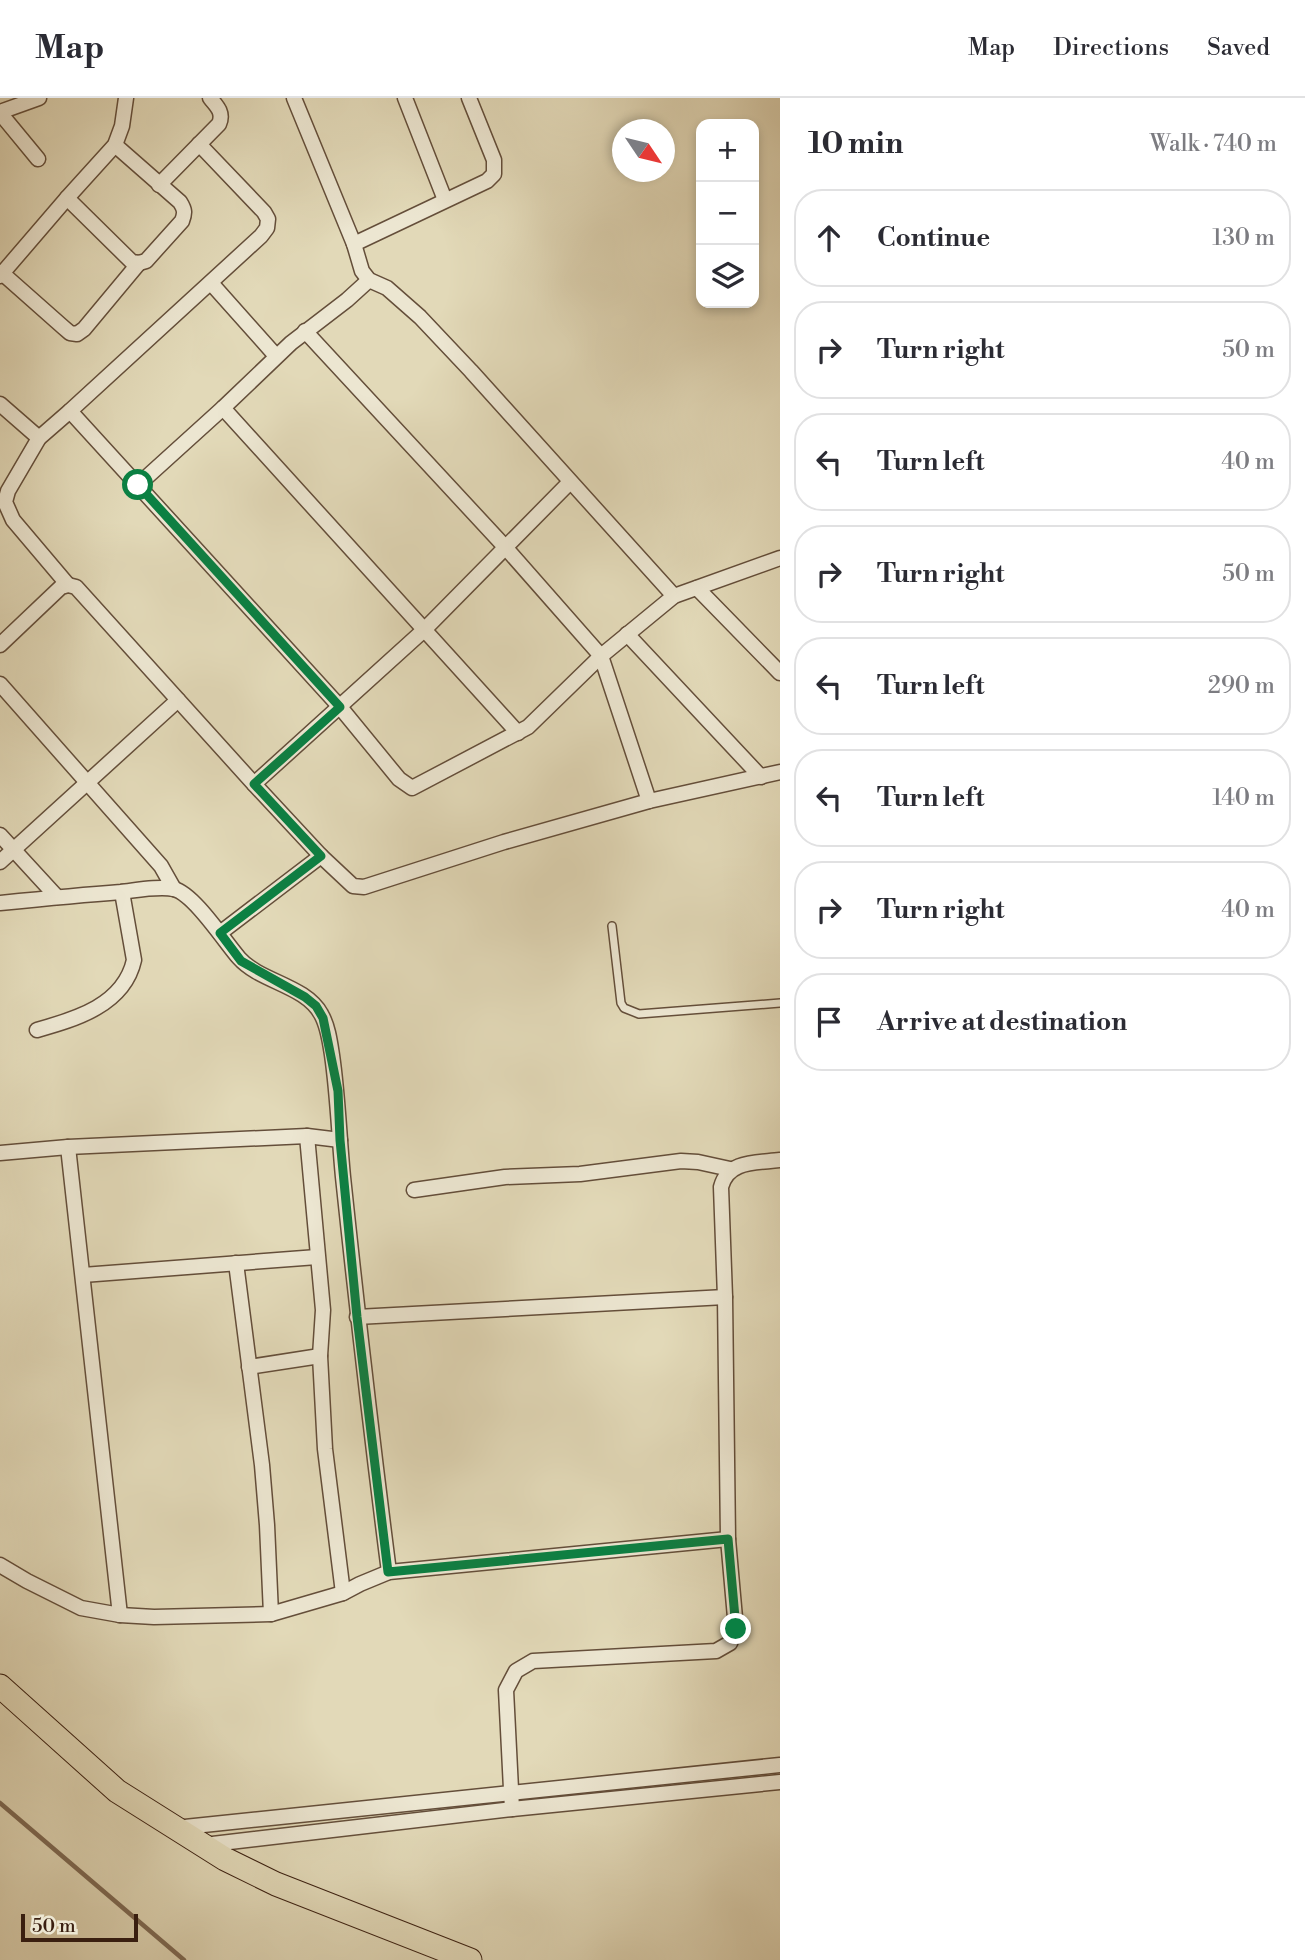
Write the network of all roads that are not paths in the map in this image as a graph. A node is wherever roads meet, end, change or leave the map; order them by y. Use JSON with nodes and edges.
{"nodes":[{"id":1,"x":126,"y":98,"type":"edge"},
{"id":2,"x":210,"y":98,"type":"edge"},
{"id":3,"x":294,"y":98,"type":"edge"},
{"id":4,"x":405,"y":98,"type":"edge"},
{"id":5,"x":469,"y":98,"type":"edge"},
{"id":6,"x":31,"y":99,"type":"edge"},
{"id":7,"x":0,"y":113,"type":"edge"},
{"id":8,"x":199,"y":144,"type":"junction"},
{"id":9,"x":115,"y":145,"type":"junction"},
{"id":10,"x":38,"y":159,"type":"dead end"},
{"id":11,"x":159,"y":185,"type":"junction"},
{"id":12,"x":66,"y":198,"type":"junction"},
{"id":13,"x":445,"y":200,"type":"junction"},
{"id":14,"x":354,"y":244,"type":"junction"},
{"id":15,"x":139,"y":263,"type":"junction"},
{"id":16,"x":1,"y":274,"type":"edge"},
{"id":17,"x":369,"y":280,"type":"junction"},
{"id":18,"x":211,"y":283,"type":"junction"},
{"id":19,"x":305,"y":331,"type":"junction"},
{"id":20,"x":276,"y":356,"type":"junction"},
{"id":21,"x":0,"y":404,"type":"edge"},
{"id":22,"x":223,"y":408,"type":"junction"},
{"id":23,"x":70,"y":411,"type":"junction"},
{"id":24,"x":39,"y":438,"type":"junction"},
{"id":25,"x":570,"y":482,"type":"junction"},
{"id":26,"x":138,"y":485,"type":"junction"},
{"id":27,"x":2,"y":504,"type":"edge"},
{"id":28,"x":506,"y":548,"type":"junction"},
{"id":29,"x":780,"y":558,"type":"edge"},
{"id":30,"x":68,"y":584,"type":"junction"},
{"id":31,"x":697,"y":588,"type":"junction"},
{"id":32,"x":674,"y":596,"type":"junction"},
{"id":33,"x":424,"y":630,"type":"junction"},
{"id":34,"x":627,"y":634,"type":"junction"},
{"id":35,"x":0,"y":645,"type":"edge"},
{"id":36,"x":601,"y":656,"type":"junction"},
{"id":37,"x":780,"y":673,"type":"edge"},
{"id":38,"x":0,"y":684,"type":"edge"},
{"id":39,"x":178,"y":700,"type":"junction"},
{"id":40,"x":340,"y":707,"type":"junction"},
{"id":41,"x":518,"y":733,"type":"junction"},
{"id":42,"x":780,"y":772,"type":"edge"},
{"id":43,"x":761,"y":777,"type":"junction"},
{"id":44,"x":89,"y":782,"type":"junction"},
{"id":45,"x":254,"y":784,"type":"junction"},
{"id":46,"x":649,"y":801,"type":"junction"},
{"id":47,"x":0,"y":835,"type":"edge"},
{"id":48,"x":14,"y":849,"type":"junction"},
{"id":49,"x":321,"y":856,"type":"junction"},
{"id":50,"x":0,"y":862,"type":"edge"},
{"id":51,"x":174,"y":889,"type":"junction"},
{"id":52,"x":122,"y":892,"type":"junction"},
{"id":53,"x":57,"y":897,"type":"junction"},
{"id":54,"x":0,"y":903,"type":"edge"},
{"id":55,"x":611,"y":926,"type":"dead end"},
{"id":56,"x":220,"y":933,"type":"junction"},
{"id":57,"x":780,"y":1003,"type":"edge"},
{"id":58,"x":37,"y":1030,"type":"dead end"},
{"id":59,"x":307,"y":1136,"type":"junction"},
{"id":60,"x":340,"y":1140,"type":"junction"},
{"id":61,"x":68,"y":1147,"type":"junction"},
{"id":62,"x":0,"y":1153,"type":"edge"},
{"id":63,"x":780,"y":1160,"type":"edge"},
{"id":64,"x":730,"y":1169,"type":"junction"},
{"id":65,"x":414,"y":1190,"type":"dead end"},
{"id":66,"x":317,"y":1257,"type":"junction"},
{"id":67,"x":236,"y":1263,"type":"junction"},
{"id":68,"x":83,"y":1275,"type":"junction"},
{"id":69,"x":724,"y":1297,"type":"junction"},
{"id":70,"x":357,"y":1317,"type":"junction"},
{"id":71,"x":320,"y":1356,"type":"junction"},
{"id":72,"x":248,"y":1367,"type":"junction"},
{"id":73,"x":728,"y":1539,"type":"junction"},
{"id":74,"x":0,"y":1565,"type":"edge"},
{"id":75,"x":388,"y":1572,"type":"junction"},
{"id":76,"x":343,"y":1593,"type":"junction"},
{"id":77,"x":271,"y":1614,"type":"junction"},
{"id":78,"x":120,"y":1615,"type":"junction"},
{"id":79,"x":0,"y":1686,"type":"edge"},
{"id":80,"x":780,"y":1765,"type":"edge"},
{"id":81,"x":780,"y":1782,"type":"edge"},
{"id":82,"x":511,"y":1792,"type":"junction"},
{"id":83,"x":356,"y":1808,"type":"junction"},
{"id":84,"x":512,"y":1810,"type":"junction"},
{"id":85,"x":358,"y":1827,"type":"junction"},
{"id":86,"x":173,"y":1828,"type":"junction"},
{"id":87,"x":202,"y":1845,"type":"junction"},
{"id":88,"x":470,"y":1960,"type":"edge"}],
"edges":[{"from":1,"to":9,"type":"street"},
{"from":2,"to":8,"type":"street"},
{"from":3,"to":14,"type":"street"},
{"from":4,"to":13,"type":"street"},
{"from":5,"to":13,"type":"street"},
{"from":6,"to":7,"type":"street"},
{"from":7,"to":10,"type":"street"},
{"from":8,"to":11,"type":"street"},
{"from":8,"to":18,"type":"street"},
{"from":9,"to":11,"type":"street"},
{"from":9,"to":12,"type":"street"},
{"from":11,"to":15,"type":"street"},
{"from":12,"to":15,"type":"street"},
{"from":12,"to":16,"type":"street"},
{"from":13,"to":14,"type":"street"},
{"from":14,"to":17,"type":"street"},
{"from":15,"to":16,"type":"street"},
{"from":17,"to":19,"type":"street"},
{"from":17,"to":25,"type":"street"},
{"from":18,"to":20,"type":"street"},
{"from":18,"to":23,"type":"street"},
{"from":19,"to":20,"type":"street"},
{"from":19,"to":28,"type":"street"},
{"from":20,"to":22,"type":"street"},
{"from":21,"to":24,"type":"street"},
{"from":22,"to":26,"type":"street"},
{"from":22,"to":33,"type":"street"},
{"from":23,"to":24,"type":"street"},
{"from":23,"to":26,"type":"street"},
{"from":24,"to":27,"type":"street"},
{"from":25,"to":28,"type":"street"},
{"from":25,"to":32,"type":"street"},
{"from":26,"to":40,"type":"street"},
{"from":27,"to":30,"type":"street"},
{"from":28,"to":33,"type":"street"},
{"from":28,"to":36,"type":"street"},
{"from":29,"to":31,"type":"street"},
{"from":30,"to":35,"type":"street"},
{"from":30,"to":39,"type":"street"},
{"from":31,"to":32,"type":"street"},
{"from":31,"to":37,"type":"street"},
{"from":32,"to":34,"type":"street"},
{"from":33,"to":40,"type":"street"},
{"from":33,"to":41,"type":"street"},
{"from":34,"to":36,"type":"street"},
{"from":34,"to":43,"type":"street"},
{"from":36,"to":41,"type":"street"},
{"from":36,"to":46,"type":"street"},
{"from":38,"to":44,"type":"street"},
{"from":39,"to":44,"type":"street"},
{"from":39,"to":45,"type":"street"},
{"from":40,"to":41,"type":"street"},
{"from":40,"to":45,"type":"street"},
{"from":42,"to":43,"type":"street"},
{"from":43,"to":46,"type":"street"},
{"from":44,"to":48,"type":"street"},
{"from":44,"to":51,"type":"street"},
{"from":45,"to":49,"type":"street"},
{"from":46,"to":49,"type":"street"},
{"from":47,"to":48,"type":"street"},
{"from":48,"to":50,"type":"street"},
{"from":48,"to":53,"type":"street"},
{"from":49,"to":56,"type":"street"},
{"from":51,"to":52,"type":"street"},
{"from":51,"to":56,"type":"street"},
{"from":52,"to":53,"type":"street"},
{"from":52,"to":58,"type":"street"},
{"from":53,"to":54,"type":"street"},
{"from":55,"to":57,"type":"lane"},
{"from":56,"to":60,"type":"street"},
{"from":59,"to":60,"type":"street"},
{"from":59,"to":61,"type":"street"},
{"from":59,"to":66,"type":"street"},
{"from":60,"to":70,"type":"street"},
{"from":61,"to":62,"type":"street"},
{"from":61,"to":68,"type":"street"},
{"from":63,"to":64,"type":"street"},
{"from":64,"to":65,"type":"street"},
{"from":64,"to":69,"type":"street"},
{"from":66,"to":67,"type":"street"},
{"from":66,"to":71,"type":"street"},
{"from":67,"to":68,"type":"street"},
{"from":67,"to":72,"type":"street"},
{"from":68,"to":78,"type":"street"},
{"from":69,"to":70,"type":"street"},
{"from":69,"to":73,"type":"street"},
{"from":70,"to":75,"type":"street"},
{"from":71,"to":72,"type":"street"},
{"from":71,"to":76,"type":"street"},
{"from":72,"to":77,"type":"street"},
{"from":73,"to":75,"type":"street"},
{"from":73,"to":82,"type":"street"},
{"from":74,"to":78,"type":"street"},
{"from":75,"to":76,"type":"street"},
{"from":76,"to":77,"type":"street"},
{"from":77,"to":78,"type":"street"},
{"from":79,"to":86,"type":"main road"},
{"from":80,"to":82,"type":"street"},
{"from":81,"to":84,"type":"street"},
{"from":82,"to":83,"type":"street"},
{"from":82,"to":84,"type":"street"},
{"from":83,"to":85,"type":"street"},
{"from":83,"to":86,"type":"street"},
{"from":84,"to":85,"type":"street"},
{"from":85,"to":87,"type":"street"},
{"from":86,"to":87,"type":"main road"},
{"from":87,"to":88,"type":"main road"}]}
